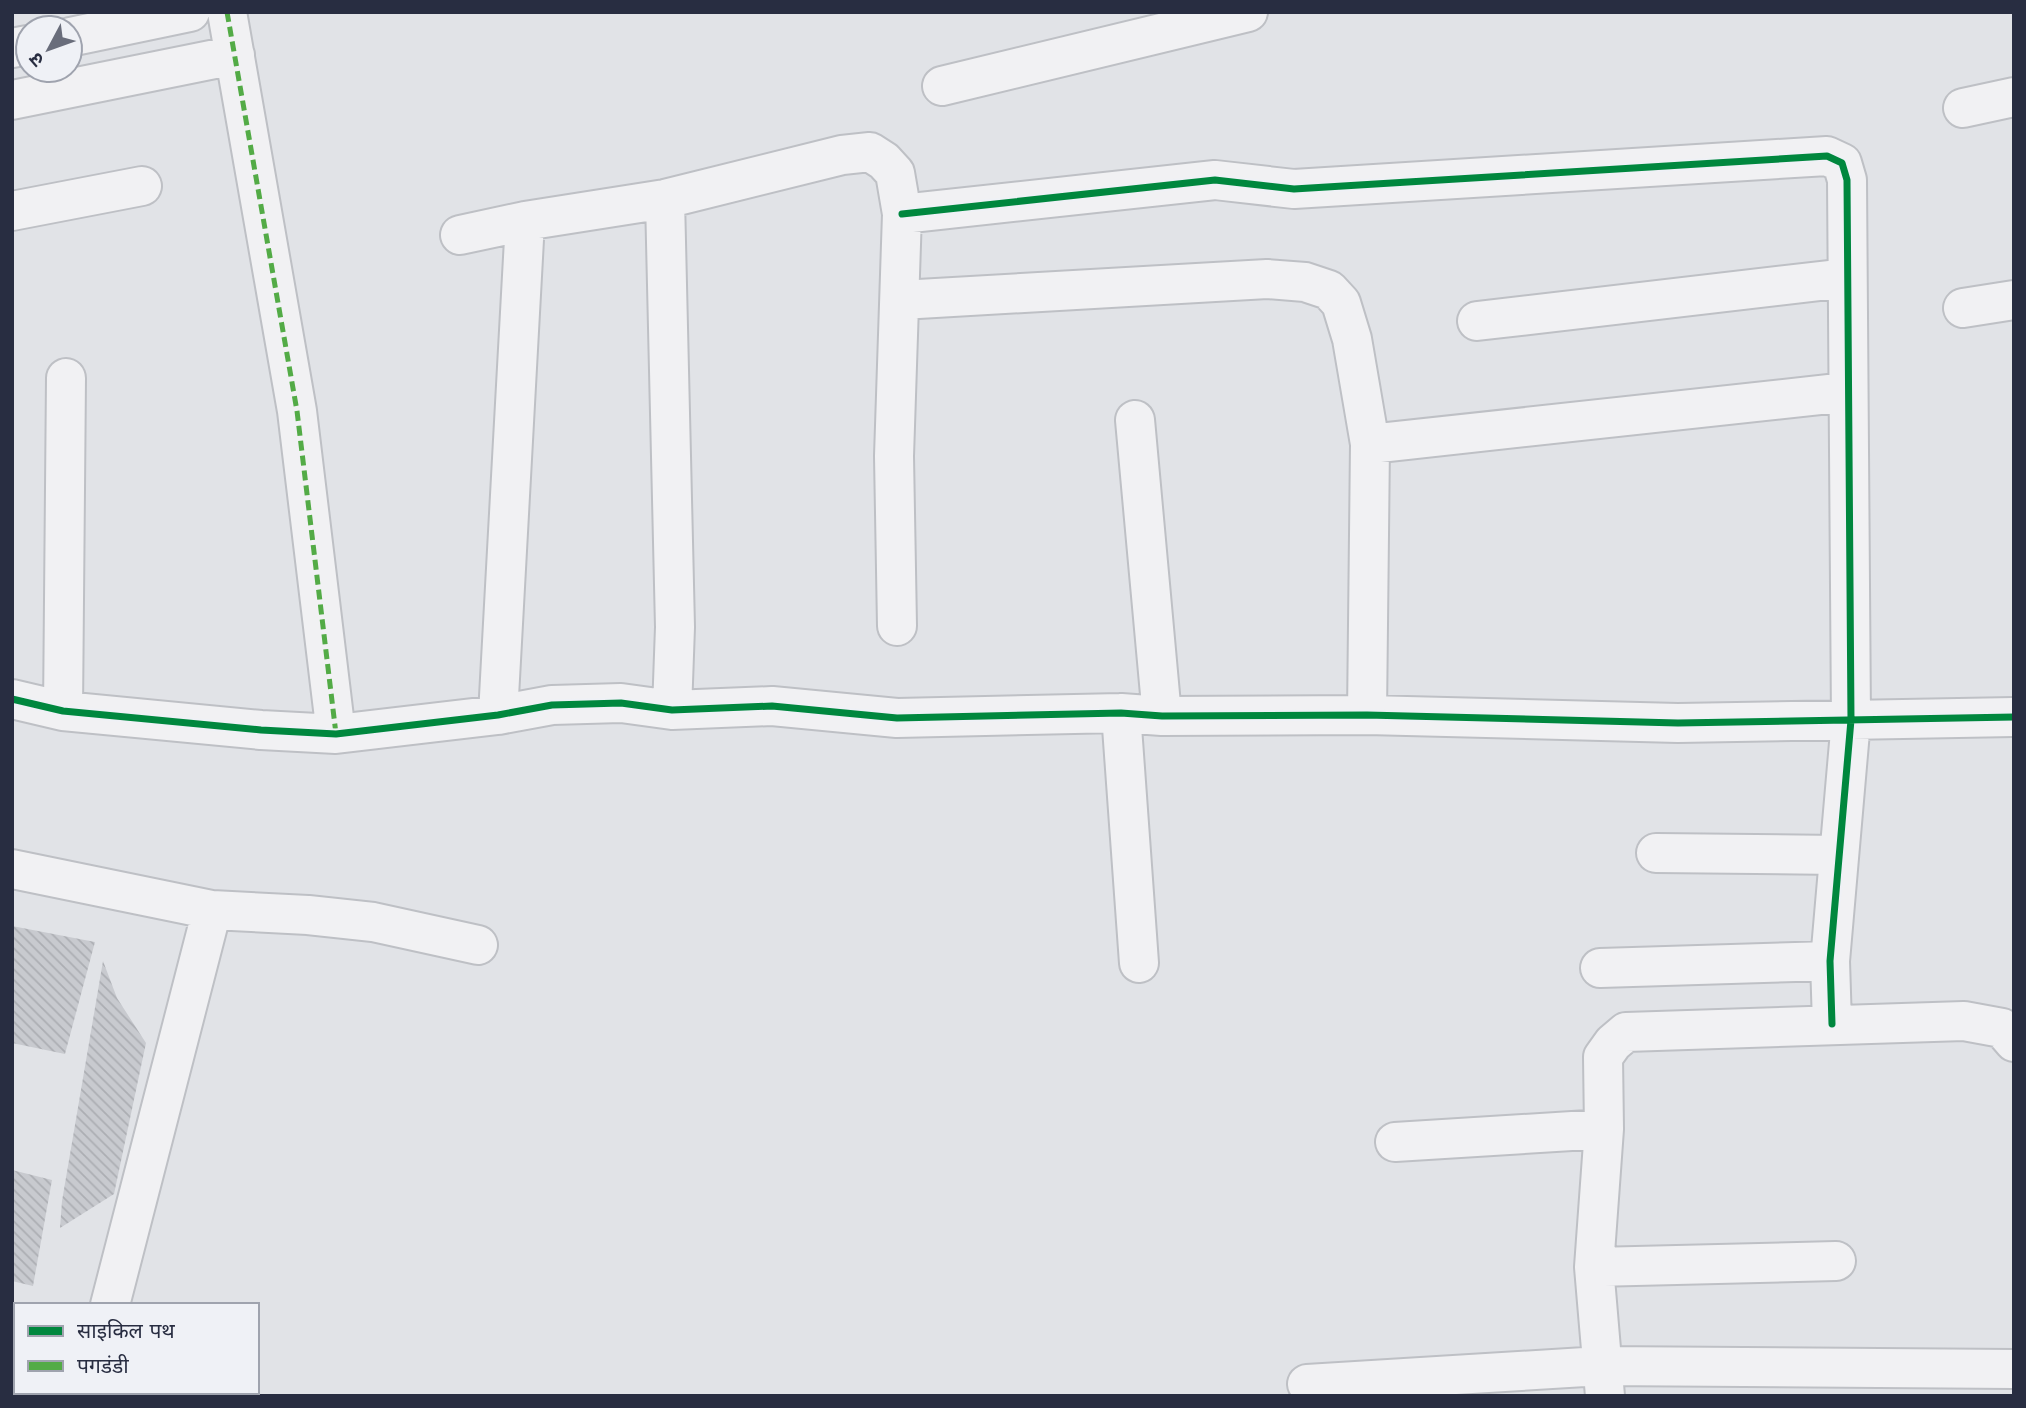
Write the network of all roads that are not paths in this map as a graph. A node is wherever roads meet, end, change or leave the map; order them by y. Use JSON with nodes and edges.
{"nodes":[{"id":1,"x":190,"y":12,"type":"edge"},
{"id":2,"x":228,"y":12,"type":"edge"},
{"id":3,"x":1248,"y":12,"type":"edge"},
{"id":4,"x":84,"y":34,"type":"edge"},
{"id":5,"x":235,"y":55,"type":"junction"},
{"id":6,"x":942,"y":86,"type":"dead end"},
{"id":7,"x":2014,"y":97,"type":"edge"},
{"id":8,"x":12,"y":100,"type":"edge"},
{"id":9,"x":1963,"y":108,"type":"dead end"},
{"id":10,"x":142,"y":186,"type":"dead end"},
{"id":11,"x":664,"y":199,"type":"junction"},
{"id":12,"x":12,"y":211,"type":"edge"},
{"id":13,"x":902,"y":214,"type":"junction"},
{"id":14,"x":525,"y":222,"type":"junction"},
{"id":15,"x":460,"y":235,"type":"dead end"},
{"id":16,"x":1846,"y":278,"type":"junction"},
{"id":17,"x":901,"y":300,"type":"junction"},
{"id":18,"x":2014,"y":300,"type":"edge"},
{"id":19,"x":1963,"y":308,"type":"dead end"},
{"id":20,"x":1477,"y":321,"type":"dead end"},
{"id":21,"x":66,"y":378,"type":"dead end"},
{"id":22,"x":1847,"y":392,"type":"junction"},
{"id":23,"x":1135,"y":420,"type":"dead end"},
{"id":24,"x":1370,"y":443,"type":"junction"},
{"id":25,"x":897,"y":626,"type":"dead end"},
{"id":26,"x":12,"y":699,"type":"edge"},
{"id":27,"x":672,"y":710,"type":"junction"},
{"id":28,"x":63,"y":711,"type":"junction"},
{"id":29,"x":1121,"y":713,"type":"junction"},
{"id":30,"x":498,"y":715,"type":"junction"},
{"id":31,"x":1367,"y":715,"type":"junction"},
{"id":32,"x":1162,"y":716,"type":"junction"},
{"id":33,"x":2014,"y":717,"type":"edge"},
{"id":34,"x":1851,"y":720,"type":"junction"},
{"id":35,"x":336,"y":734,"type":"junction"},
{"id":36,"x":1656,"y":853,"type":"dead end"},
{"id":37,"x":1839,"y":855,"type":"junction"},
{"id":38,"x":12,"y":869,"type":"edge"},
{"id":39,"x":212,"y":910,"type":"junction"},
{"id":40,"x":478,"y":945,"type":"dead end"},
{"id":41,"x":1830,"y":961,"type":"junction"},
{"id":42,"x":1139,"y":963,"type":"dead end"},
{"id":43,"x":1600,"y":968,"type":"dead end"},
{"id":44,"x":1832,"y":1024,"type":"junction"},
{"id":45,"x":2014,"y":1042,"type":"edge"},
{"id":46,"x":1604,"y":1129,"type":"junction"},
{"id":47,"x":1395,"y":1142,"type":"dead end"},
{"id":48,"x":1836,"y":1261,"type":"dead end"},
{"id":49,"x":1594,"y":1268,"type":"junction"},
{"id":50,"x":111,"y":1303,"type":"edge"},
{"id":51,"x":2014,"y":1369,"type":"edge"},
{"id":52,"x":1603,"y":1381,"type":"edge"},
{"id":53,"x":1307,"y":1384,"type":"dead end"}],
"edges":[{"from":1,"to":4,"type":"street"},
{"from":2,"to":5,"type":"street"},
{"from":3,"to":6,"type":"street"},
{"from":5,"to":8,"type":"street"},
{"from":5,"to":35,"type":"street"},
{"from":7,"to":9,"type":"street"},
{"from":10,"to":12,"type":"street"},
{"from":11,"to":13,"type":"street"},
{"from":11,"to":14,"type":"street"},
{"from":11,"to":27,"type":"street"},
{"from":13,"to":16,"type":"street"},
{"from":13,"to":17,"type":"street"},
{"from":14,"to":15,"type":"street"},
{"from":14,"to":30,"type":"street"},
{"from":16,"to":20,"type":"street"},
{"from":16,"to":22,"type":"street"},
{"from":17,"to":24,"type":"street"},
{"from":17,"to":25,"type":"street"},
{"from":18,"to":19,"type":"street"},
{"from":21,"to":28,"type":"street"},
{"from":22,"to":24,"type":"street"},
{"from":22,"to":34,"type":"street"},
{"from":23,"to":32,"type":"street"},
{"from":24,"to":31,"type":"street"},
{"from":26,"to":28,"type":"street"},
{"from":27,"to":29,"type":"street"},
{"from":27,"to":30,"type":"street"},
{"from":28,"to":35,"type":"street"},
{"from":29,"to":32,"type":"street"},
{"from":29,"to":42,"type":"street"},
{"from":30,"to":35,"type":"street"},
{"from":31,"to":32,"type":"street"},
{"from":31,"to":34,"type":"street"},
{"from":33,"to":34,"type":"street"},
{"from":34,"to":37,"type":"street"},
{"from":36,"to":37,"type":"street"},
{"from":37,"to":41,"type":"street"},
{"from":38,"to":39,"type":"street"},
{"from":39,"to":40,"type":"street"},
{"from":39,"to":50,"type":"street"},
{"from":41,"to":43,"type":"street"},
{"from":41,"to":44,"type":"street"},
{"from":44,"to":45,"type":"street"},
{"from":44,"to":46,"type":"street"},
{"from":46,"to":47,"type":"street"},
{"from":46,"to":49,"type":"street"},
{"from":48,"to":49,"type":"street"},
{"from":49,"to":52,"type":"street"},
{"from":51,"to":52,"type":"street"},
{"from":52,"to":53,"type":"street"}]}
